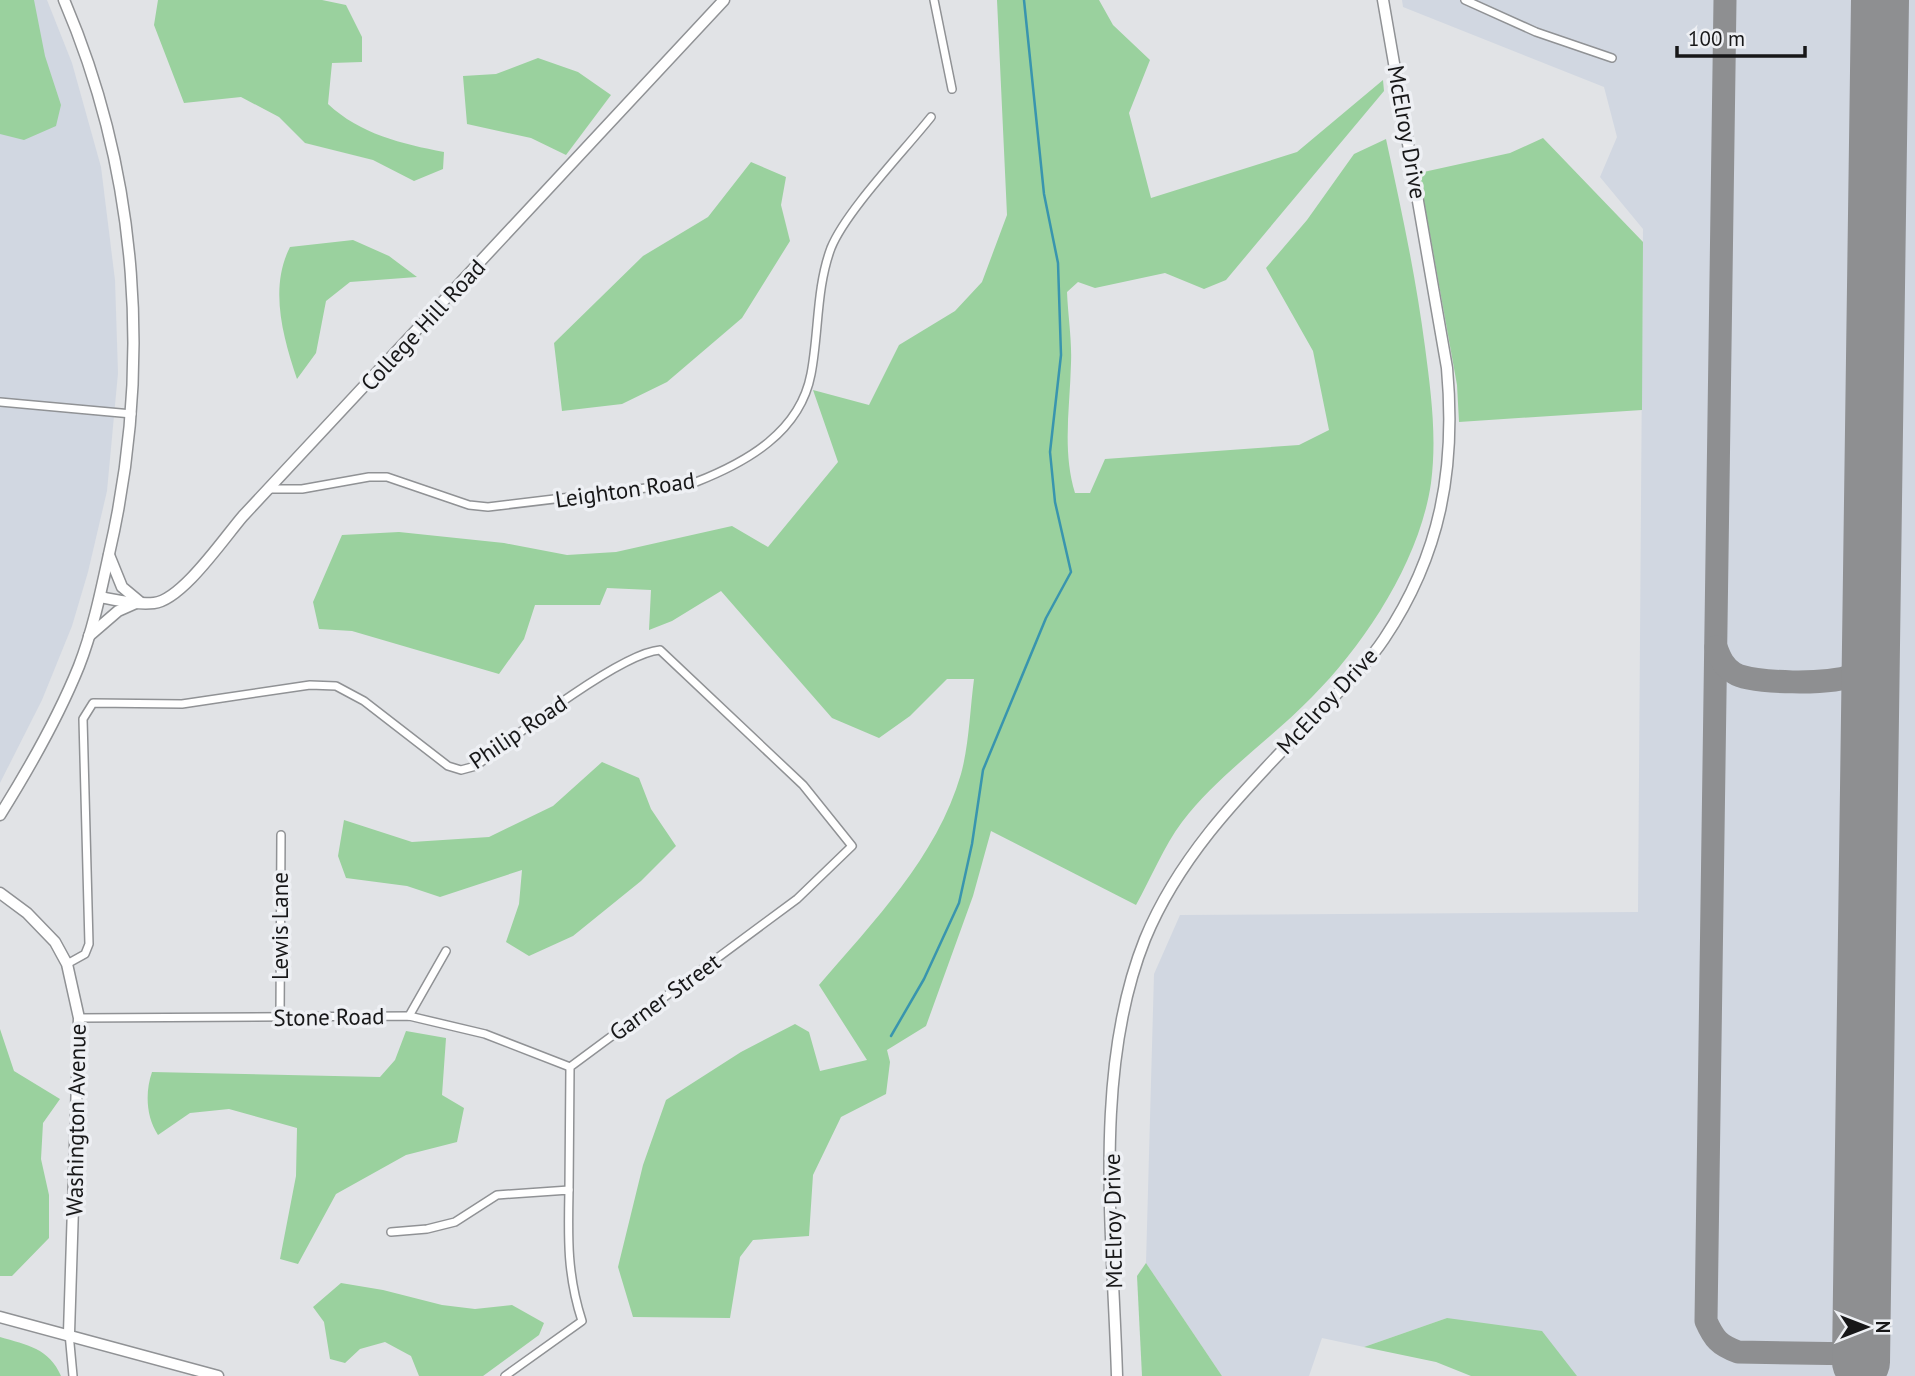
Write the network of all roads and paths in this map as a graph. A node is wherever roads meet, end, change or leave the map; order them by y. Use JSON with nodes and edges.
{"nodes":[{"id":1,"x":64,"y":0,"type":"edge"},
{"id":2,"x":724,"y":0,"type":"edge"},
{"id":3,"x":934,"y":0,"type":"edge"},
{"id":4,"x":1383,"y":0,"type":"edge"},
{"id":5,"x":1465,"y":0,"type":"edge"},
{"id":6,"x":1612,"y":58,"type":"dead end"},
{"id":7,"x":952,"y":89,"type":"dead end"},
{"id":8,"x":931,"y":117,"type":"dead end"},
{"id":9,"x":0,"y":402,"type":"edge"},
{"id":10,"x":132,"y":414,"type":"junction"},
{"id":11,"x":271,"y":489,"type":"junction"},
{"id":12,"x":109,"y":555,"type":"junction"},
{"id":13,"x":100,"y":597,"type":"junction"},
{"id":14,"x":140,"y":602,"type":"junction"},
{"id":15,"x":89,"y":636,"type":"junction"},
{"id":16,"x":0,"y":815,"type":"edge"},
{"id":17,"x":281,"y":835,"type":"dead end"},
{"id":18,"x":852,"y":846,"type":"joint"},
{"id":19,"x":0,"y":892,"type":"edge"},
{"id":20,"x":446,"y":951,"type":"dead end"},
{"id":21,"x":67,"y":964,"type":"junction"},
{"id":22,"x":409,"y":1016,"type":"junction"},
{"id":23,"x":280,"y":1017,"type":"junction"},
{"id":24,"x":79,"y":1018,"type":"junction"},
{"id":25,"x":570,"y":1067,"type":"junction"},
{"id":26,"x":569,"y":1190,"type":"junction"},
{"id":27,"x":391,"y":1232,"type":"dead end"},
{"id":28,"x":0,"y":1317,"type":"edge"},
{"id":29,"x":69,"y":1333,"type":"junction"},
{"id":30,"x":73,"y":1376,"type":"edge"},
{"id":31,"x":218,"y":1376,"type":"edge"},
{"id":32,"x":505,"y":1376,"type":"edge"},
{"id":33,"x":1117,"y":1376,"type":"edge"}],
"edges":[{"from":1,"to":10,"type":"street"},
{"from":2,"to":11,"type":"street","name":"College Hill Road"},
{"from":3,"to":7,"type":"street"},
{"from":4,"to":33,"type":"street","name":"McElroy Drive"},
{"from":5,"to":6,"type":"street"},
{"from":8,"to":11,"type":"street","name":"Leighton Road"},
{"from":9,"to":10,"type":"street"},
{"from":10,"to":12,"type":"street"},
{"from":11,"to":14,"type":"street","name":"College Hill Road"},
{"from":12,"to":13,"type":"street"},
{"from":12,"to":14,"type":"street"},
{"from":13,"to":14,"type":"street","name":"College Hill Road"},
{"from":13,"to":15,"type":"street"},
{"from":14,"to":15,"type":"street"},
{"from":15,"to":16,"type":"street"},
{"from":17,"to":23,"type":"street","name":"Lewis Lane"},
{"from":18,"to":21,"type":"street","name":"Philip Road"},
{"from":18,"to":25,"type":"street","name":"Garner Street"},
{"from":19,"to":21,"type":"street","name":"Washington Avenue"},
{"from":20,"to":22,"type":"street"},
{"from":21,"to":24,"type":"street","name":"Washington Avenue"},
{"from":22,"to":23,"type":"street","name":"Stone Road"},
{"from":22,"to":25,"type":"street","name":"Stone Road"},
{"from":23,"to":24,"type":"street","name":"Stone Road"},
{"from":24,"to":29,"type":"street","name":"Washington Avenue"},
{"from":25,"to":26,"type":"street"},
{"from":26,"to":27,"type":"street"},
{"from":26,"to":32,"type":"street"},
{"from":28,"to":29,"type":"street"},
{"from":29,"to":30,"type":"street","name":"Washington Avenue"},
{"from":29,"to":31,"type":"street"}]}
